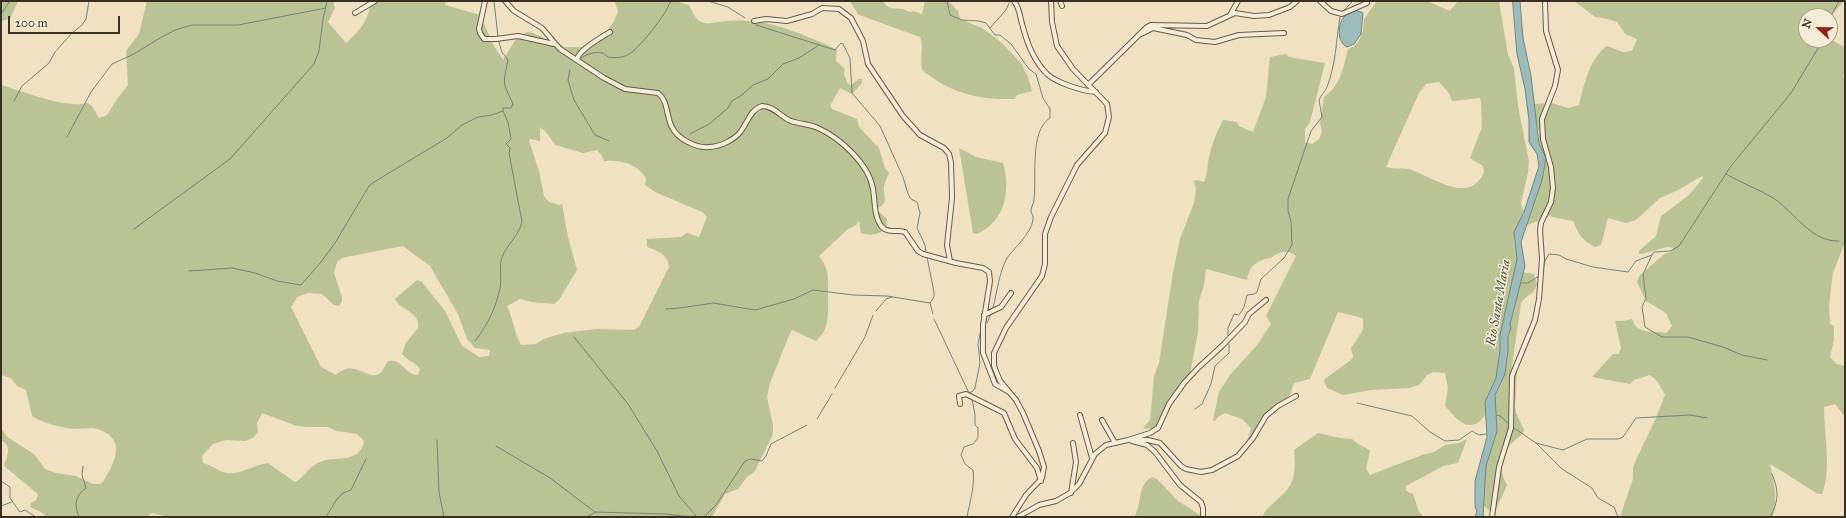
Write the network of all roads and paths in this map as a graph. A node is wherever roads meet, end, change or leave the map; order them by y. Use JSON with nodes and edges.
{"nodes":[{"id":1,"x":375,"y":1,"type":"edge"},
{"id":2,"x":485,"y":1,"type":"edge"},
{"id":3,"x":505,"y":1,"type":"edge"},
{"id":4,"x":1014,"y":1,"type":"edge"},
{"id":5,"x":1051,"y":1,"type":"edge"},
{"id":6,"x":1060,"y":1,"type":"edge"},
{"id":7,"x":1238,"y":1,"type":"edge"},
{"id":8,"x":1298,"y":1,"type":"edge"},
{"id":9,"x":1320,"y":1,"type":"edge"},
{"id":10,"x":1545,"y":1,"type":"edge"},
{"id":11,"x":1367,"y":3,"type":"dead end"},
{"id":12,"x":1062,"y":6,"type":"dead end"},
{"id":13,"x":355,"y":13,"type":"dead end"},
{"id":14,"x":1230,"y":15,"type":"junction"},
{"id":15,"x":754,"y":21,"type":"dead end"},
{"id":16,"x":610,"y":32,"type":"dead end"},
{"id":17,"x":1284,"y":33,"type":"dead end"},
{"id":18,"x":1132,"y":41,"type":"junction"},
{"id":19,"x":554,"y":44,"type":"junction"},
{"id":20,"x":577,"y":60,"type":"junction"},
{"id":21,"x":1088,"y":85,"type":"junction"},
{"id":22,"x":1096,"y":92,"type":"junction"},
{"id":23,"x":950,"y":261,"type":"junction"},
{"id":24,"x":1011,"y":293,"type":"dead end"},
{"id":25,"x":1266,"y":300,"type":"dead end"},
{"id":26,"x":984,"y":315,"type":"junction"},
{"id":27,"x":1009,"y":392,"type":"junction"},
{"id":28,"x":1296,"y":396,"type":"dead end"},
{"id":29,"x":960,"y":404,"type":"dead end"},
{"id":30,"x":1080,"y":415,"type":"dead end"},
{"id":31,"x":1102,"y":420,"type":"dead end"},
{"id":32,"x":1130,"y":440,"type":"junction"},
{"id":33,"x":1116,"y":443,"type":"junction"},
{"id":34,"x":1073,"y":444,"type":"dead end"},
{"id":35,"x":1092,"y":458,"type":"junction"},
{"id":36,"x":1041,"y":481,"type":"junction"},
{"id":37,"x":1070,"y":493,"type":"junction"},
{"id":38,"x":1203,"y":515,"type":"dead end"},
{"id":39,"x":1012,"y":517,"type":"edge"},
{"id":40,"x":1018,"y":517,"type":"edge"},
{"id":41,"x":1492,"y":517,"type":"edge"}],
"edges":[{"from":1,"to":13,"type":"street"},
{"from":2,"to":19,"type":"street"},
{"from":3,"to":19,"type":"street"},
{"from":4,"to":22,"type":"street"},
{"from":5,"to":21,"type":"street"},
{"from":6,"to":12,"type":"street"},
{"from":7,"to":14,"type":"street"},
{"from":8,"to":14,"type":"street"},
{"from":9,"to":11,"type":"street"},
{"from":10,"to":41,"type":"street"},
{"from":14,"to":18,"type":"street"},
{"from":15,"to":23,"type":"street"},
{"from":16,"to":20,"type":"street"},
{"from":17,"to":18,"type":"street"},
{"from":18,"to":21,"type":"street"},
{"from":19,"to":20,"type":"street"},
{"from":20,"to":23,"type":"street"},
{"from":21,"to":22,"type":"street"},
{"from":22,"to":27,"type":"street"},
{"from":23,"to":26,"type":"street"},
{"from":24,"to":26,"type":"street"},
{"from":25,"to":32,"type":"street"},
{"from":26,"to":27,"type":"street"},
{"from":27,"to":36,"type":"street"},
{"from":28,"to":32,"type":"street"},
{"from":29,"to":36,"type":"street"},
{"from":30,"to":35,"type":"street"},
{"from":31,"to":33,"type":"street"},
{"from":32,"to":33,"type":"street"},
{"from":32,"to":38,"type":"street"},
{"from":33,"to":35,"type":"street"},
{"from":34,"to":37,"type":"street"},
{"from":35,"to":37,"type":"street"},
{"from":36,"to":39,"type":"street"},
{"from":37,"to":40,"type":"street"}]}
